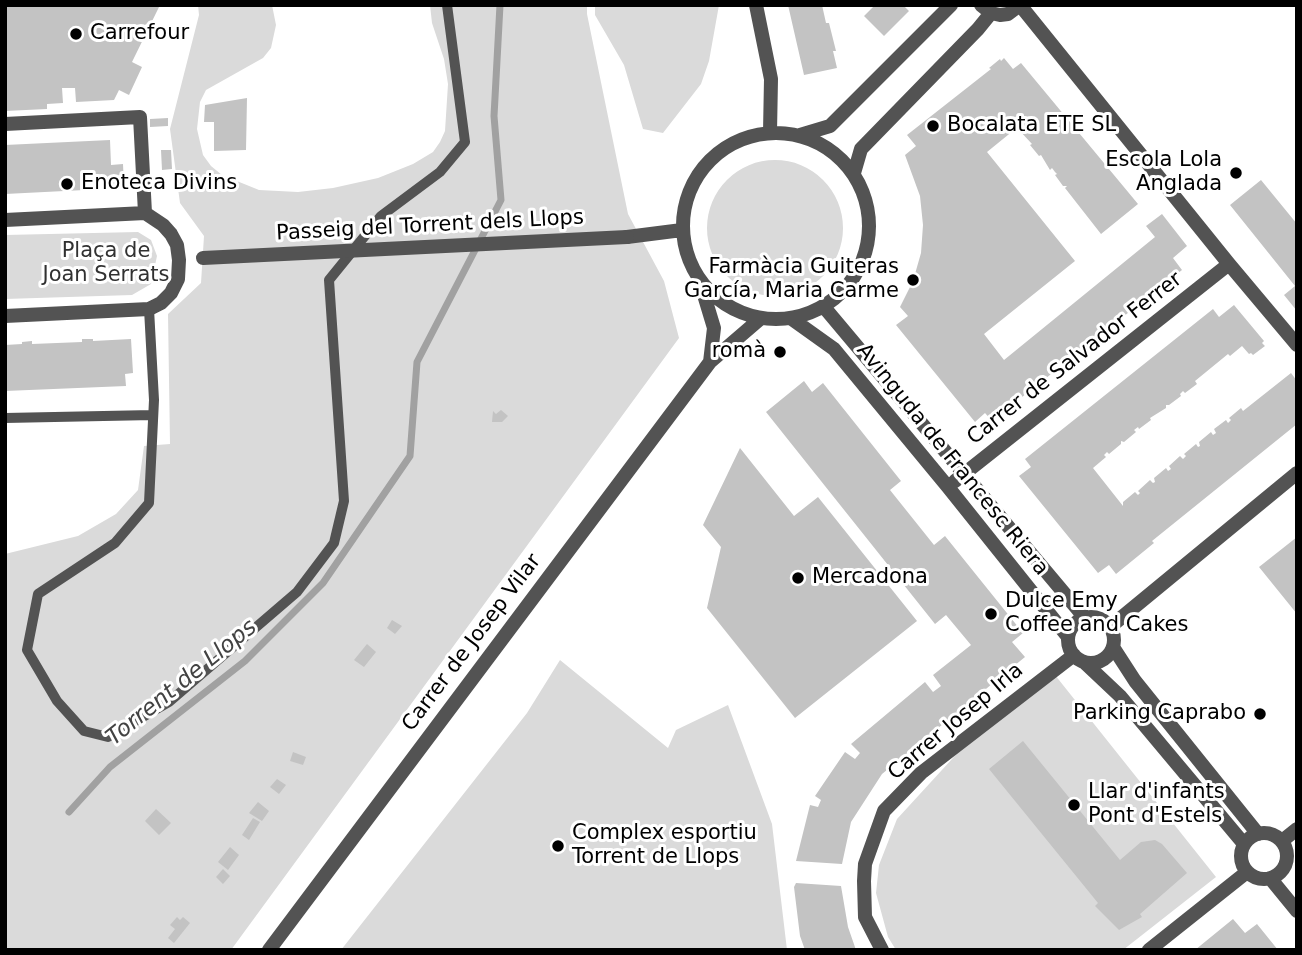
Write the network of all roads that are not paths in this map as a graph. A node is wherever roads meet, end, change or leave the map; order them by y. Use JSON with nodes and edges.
{"nodes":[{"id":1,"x":447,"y":5,"type":"edge"},
{"id":2,"x":756,"y":5,"type":"edge"},
{"id":3,"x":951,"y":5,"type":"edge"},
{"id":4,"x":1020,"y":5,"type":"edge"},
{"id":5,"x":986,"y":9,"type":"edge"},
{"id":6,"x":5,"y":124,"type":"edge"},
{"id":7,"x":770,"y":132,"type":"junction"},
{"id":8,"x":800,"y":135,"type":"junction"},
{"id":9,"x":854,"y":173,"type":"junction"},
{"id":10,"x":145,"y":213,"type":"junction"},
{"id":11,"x":5,"y":220,"type":"edge"},
{"id":12,"x":682,"y":230,"type":"junction"},
{"id":13,"x":179,"y":260,"type":"junction"},
{"id":14,"x":1229,"y":264,"type":"junction"},
{"id":15,"x":700,"y":281,"type":"junction"},
{"id":16,"x":824,"y":307,"type":"junction"},
{"id":17,"x":149,"y":309,"type":"junction"},
{"id":18,"x":5,"y":316,"type":"edge"},
{"id":19,"x":760,"y":319,"type":"junction"},
{"id":20,"x":792,"y":319,"type":"junction"},
{"id":21,"x":1297,"y":345,"type":"edge"},
{"id":22,"x":710,"y":362,"type":"junction"},
{"id":23,"x":153,"y":415,"type":"junction"},
{"id":24,"x":5,"y":418,"type":"edge"},
{"id":25,"x":1297,"y":473,"type":"edge"},
{"id":26,"x":962,"y":474,"type":"junction"},
{"id":27,"x":948,"y":487,"type":"junction"},
{"id":28,"x":1084,"y":618,"type":"junction"},
{"id":29,"x":1110,"y":628,"type":"junction"},
{"id":30,"x":1068,"y":638,"type":"junction"},
{"id":31,"x":1113,"y":647,"type":"junction"},
{"id":32,"x":1079,"y":659,"type":"junction"},
{"id":33,"x":1297,"y":829,"type":"edge"},
{"id":34,"x":1258,"y":834,"type":"junction"},
{"id":35,"x":1282,"y":841,"type":"junction"},
{"id":36,"x":1244,"y":844,"type":"junction"},
{"id":37,"x":1286,"y":863,"type":"junction"},
{"id":38,"x":1247,"y":872,"type":"junction"},
{"id":39,"x":1297,"y":876,"type":"edge"},
{"id":40,"x":1270,"y":878,"type":"junction"},
{"id":41,"x":1297,"y":911,"type":"edge"},
{"id":42,"x":269,"y":950,"type":"edge"},
{"id":43,"x":882,"y":950,"type":"edge"},
{"id":44,"x":1149,"y":950,"type":"edge"}],
"edges":[{"from":1,"to":23,"type":"lane"},
{"from":2,"to":7,"type":"street"},
{"from":3,"to":8,"type":"street"},
{"from":4,"to":5,"type":"street"},
{"from":4,"to":14,"type":"street"},
{"from":5,"to":9,"type":"street"},
{"from":6,"to":10,"type":"street"},
{"from":7,"to":8,"type":"street"},
{"from":7,"to":12,"type":"street"},
{"from":8,"to":9,"type":"street"},
{"from":9,"to":16,"type":"street"},
{"from":10,"to":11,"type":"street"},
{"from":10,"to":13,"type":"street"},
{"from":12,"to":13,"type":"street","name":"Passeig del Torrent dels Llops","bridge":true},
{"from":12,"to":15,"type":"street"},
{"from":13,"to":17,"type":"street"},
{"from":14,"to":21,"type":"street"},
{"from":14,"to":26,"type":"street","name":"Carrer de Salvador Ferrer"},
{"from":15,"to":19,"type":"street"},
{"from":15,"to":22,"type":"street"},
{"from":16,"to":20,"type":"street"},
{"from":16,"to":26,"type":"street","name":"Avinguda de Francesc Riera"},
{"from":17,"to":18,"type":"street"},
{"from":17,"to":23,"type":"lane"},
{"from":19,"to":20,"type":"street"},
{"from":19,"to":22,"type":"street","name":"Carrer de Josep Vilar"},
{"from":20,"to":27,"type":"street","name":"Avinguda de Francesc Riera"},
{"from":22,"to":42,"type":"street","name":"Carrer de Josep Vilar"},
{"from":23,"to":24,"type":"lane"},
{"from":25,"to":29,"type":"street"},
{"from":26,"to":27,"type":"street","name":"Carrer de Salvador Ferrer"},
{"from":26,"to":28,"type":"street","name":"Avinguda de Francesc Riera"},
{"from":27,"to":30,"type":"street","name":"Avinguda de Francesc Riera"},
{"from":28,"to":29,"type":"street"},
{"from":28,"to":30,"type":"street"},
{"from":29,"to":31,"type":"street"},
{"from":30,"to":32,"type":"street"},
{"from":31,"to":32,"type":"street"},
{"from":31,"to":34,"type":"street"},
{"from":32,"to":36,"type":"street"},
{"from":32,"to":43,"type":"street","name":"Carrer Josep Irla"},
{"from":33,"to":35,"type":"street"},
{"from":34,"to":35,"type":"street"},
{"from":34,"to":36,"type":"street"},
{"from":35,"to":37,"type":"street"},
{"from":36,"to":38,"type":"street"},
{"from":37,"to":39,"type":"street"},
{"from":37,"to":40,"type":"street"},
{"from":38,"to":40,"type":"street"},
{"from":38,"to":44,"type":"street"},
{"from":40,"to":41,"type":"street"}]}
